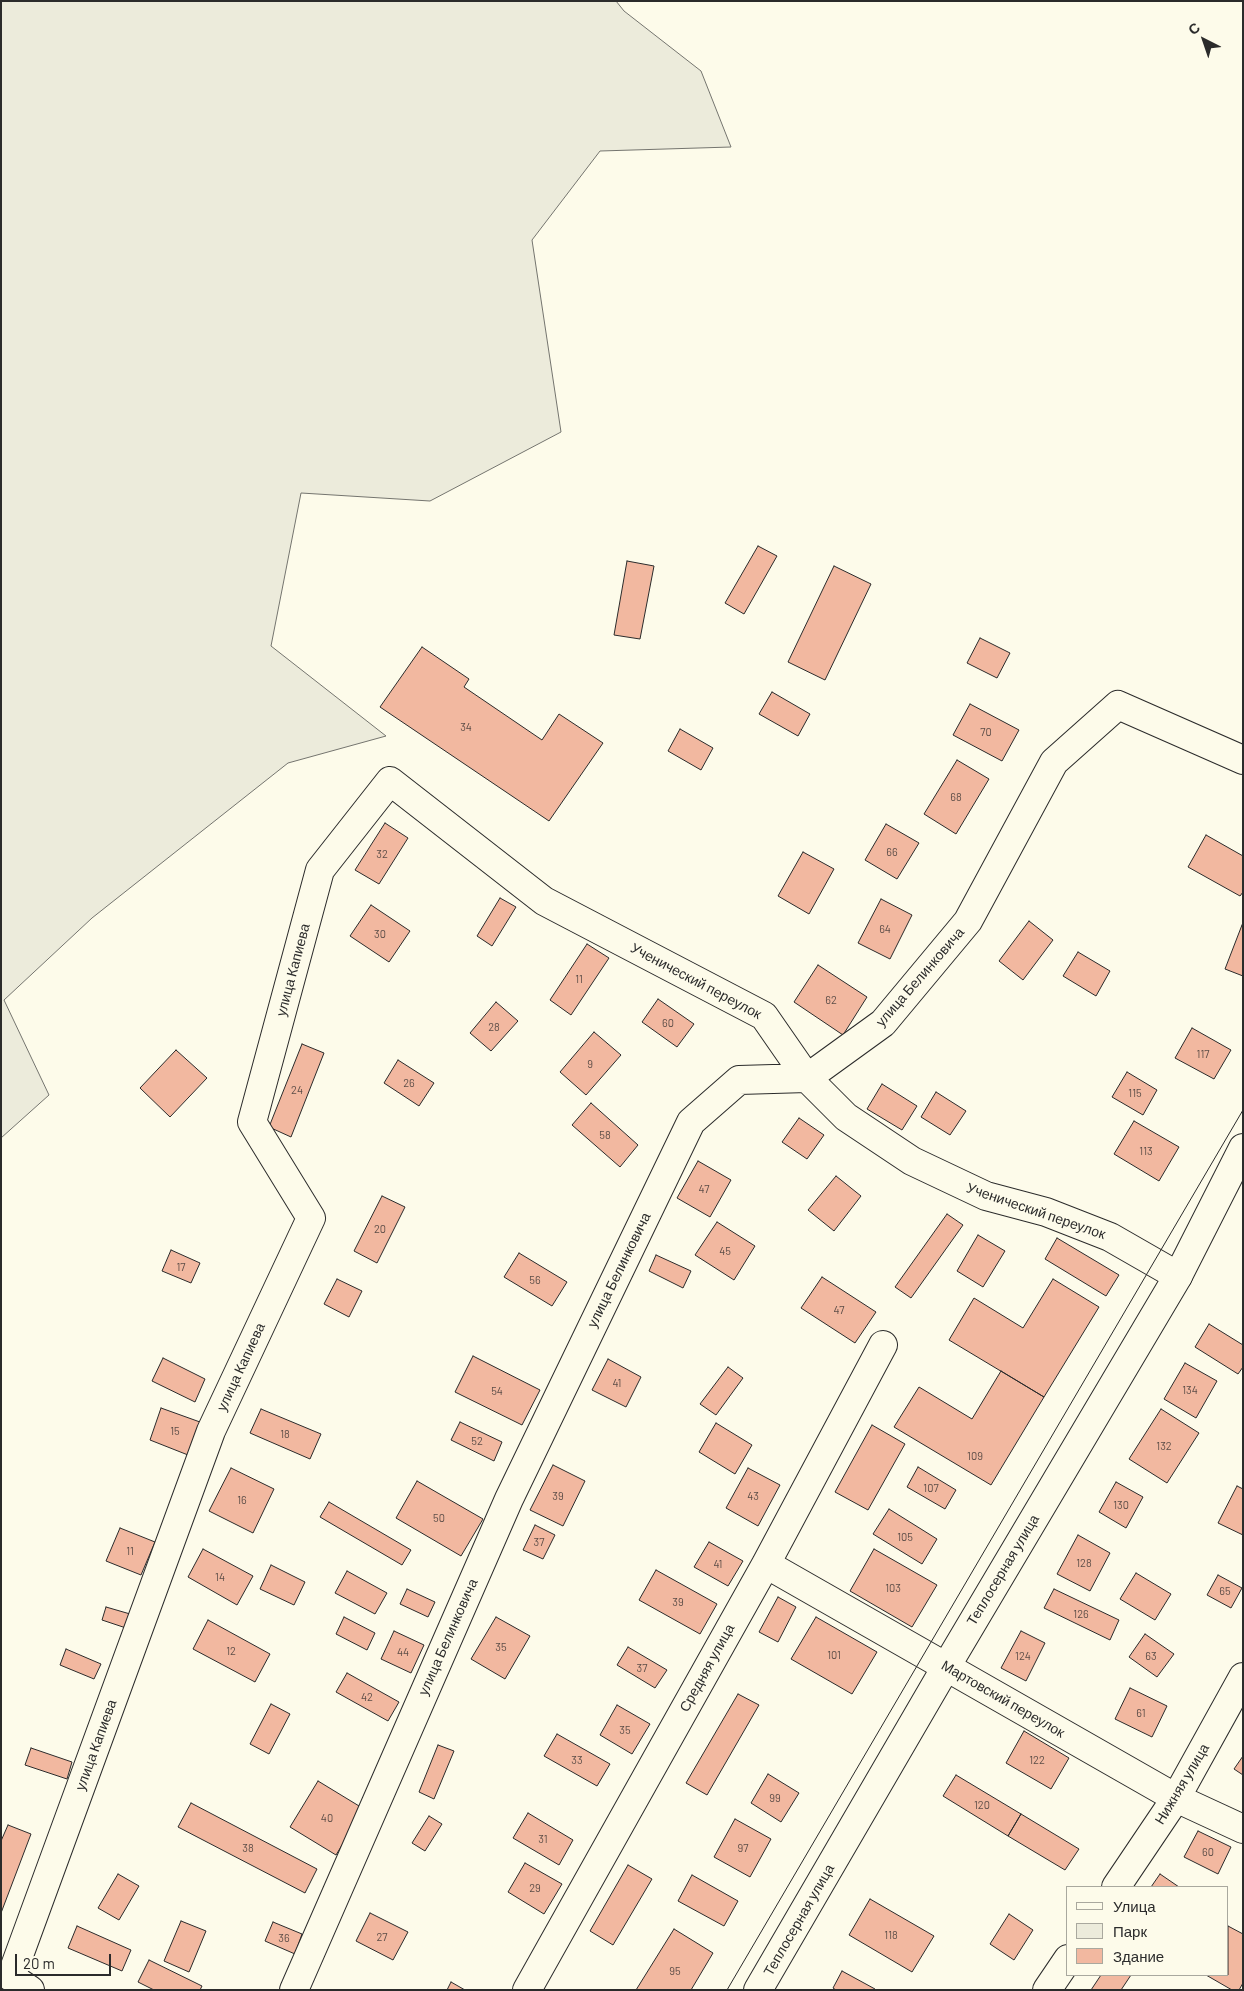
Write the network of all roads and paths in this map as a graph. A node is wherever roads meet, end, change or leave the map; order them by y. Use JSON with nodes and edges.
{"nodes":[{"id":1,"x":1243,"y":760,"type":"edge"},
{"id":2,"x":390,"y":781,"type":"joint"},
{"id":3,"x":807,"y":1078,"type":"junction"},
{"id":4,"x":1243,"y":1148,"type":"edge"},
{"id":5,"x":1178,"y":1276,"type":"junction"},
{"id":6,"x":883,"y":1345,"type":"dead end"},
{"id":7,"x":766,"y":1564,"type":"junction"},
{"id":8,"x":946,"y":1667,"type":"junction"},
{"id":9,"x":1243,"y":1677,"type":"edge"},
{"id":10,"x":1176,"y":1798,"type":"junction"},
{"id":11,"x":1243,"y":1829,"type":"edge"},
{"id":12,"x":1117,"y":1886,"type":"edge"},
{"id":13,"x":1066,"y":1962,"type":"edge"},
{"id":14,"x":20,"y":1983,"type":"edge"},
{"id":15,"x":294,"y":1990,"type":"edge"},
{"id":16,"x":527,"y":1990,"type":"edge"},
{"id":17,"x":758,"y":1990,"type":"edge"},
{"id":18,"x":1047,"y":1990,"type":"edge"}],
"edges":[{"from":1,"to":3,"type":"street","name":"улица Белинковича"},
{"from":2,"to":3,"type":"street","name":"Ученический переулок"},
{"from":2,"to":14,"type":"street","name":"улица Капиева"},
{"from":3,"to":5,"type":"street","name":"Ученический переулок"},
{"from":3,"to":15,"type":"street","name":"улица Белинковича"},
{"from":4,"to":5,"type":"street","name":"Теплосерная улица"},
{"from":5,"to":8,"type":"street","name":"Теплосерная улица"},
{"from":6,"to":7,"type":"street","name":"Средняя улица"},
{"from":7,"to":8,"type":"street","name":"Мартовский переулок"},
{"from":7,"to":16,"type":"street","name":"Средняя улица"},
{"from":8,"to":10,"type":"street","name":"Мартовский переулок"},
{"from":8,"to":17,"type":"street","name":"Теплосерная улица"},
{"from":9,"to":10,"type":"street","name":"Нижняя улица"},
{"from":10,"to":11,"type":"street","name":"Мартовский переулок"},
{"from":10,"to":12,"type":"street","name":"Нижняя улица"},
{"from":13,"to":18,"type":"street"}]}
